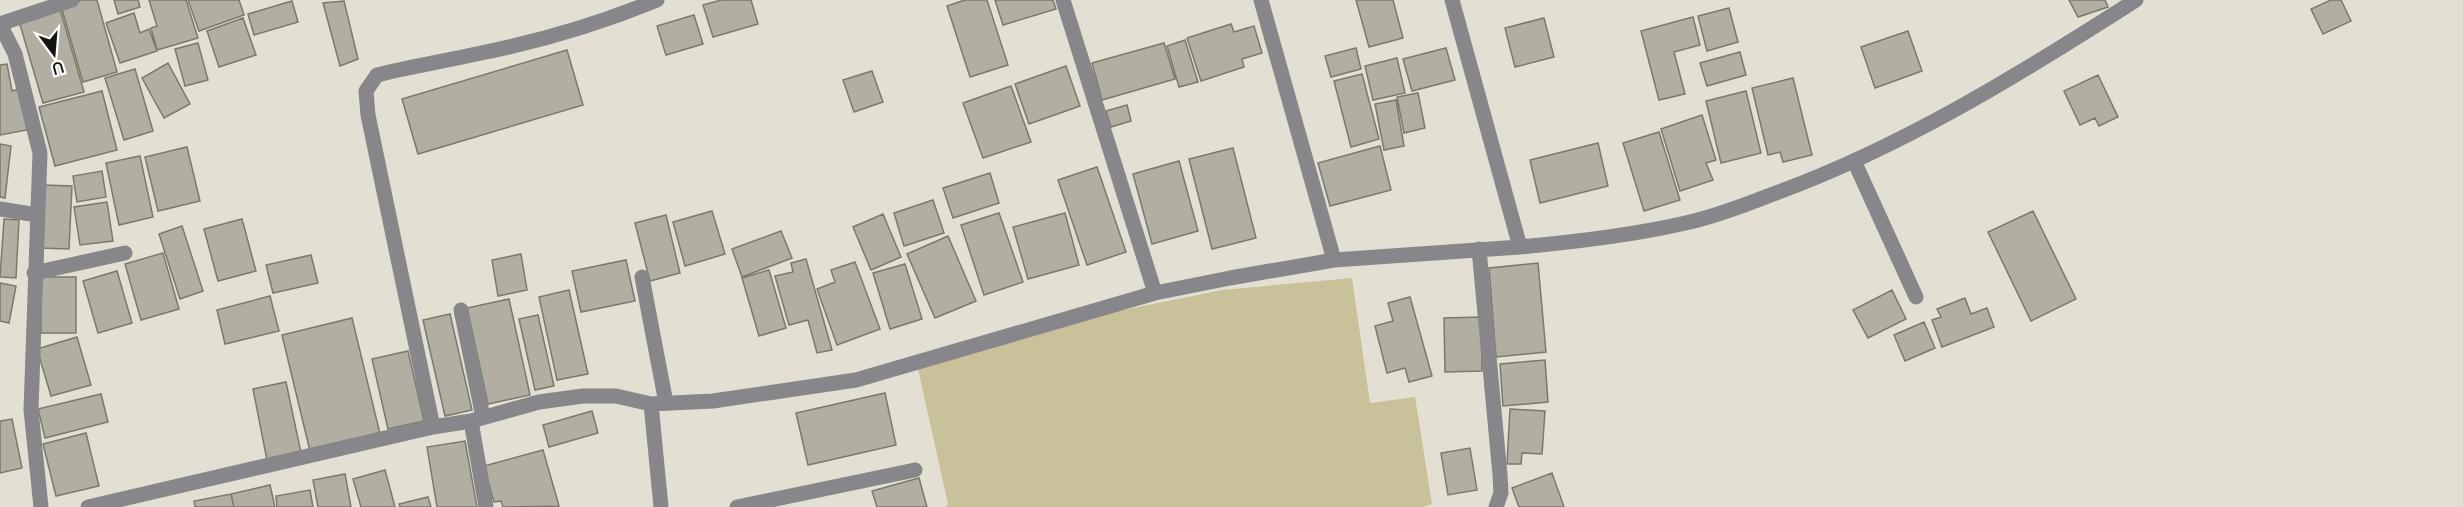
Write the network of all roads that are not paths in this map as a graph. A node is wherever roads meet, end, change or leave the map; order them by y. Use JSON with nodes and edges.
{"nodes":[{"id":1,"x":72,"y":0,"type":"edge"},
{"id":2,"x":657,"y":0,"type":"edge"},
{"id":3,"x":1063,"y":0,"type":"edge"},
{"id":4,"x":1261,"y":0,"type":"edge"},
{"id":5,"x":1452,"y":0,"type":"edge"},
{"id":6,"x":2136,"y":0,"type":"edge"},
{"id":7,"x":0,"y":24,"type":"edge"},
{"id":8,"x":1855,"y":163,"type":"junction"},
{"id":9,"x":0,"y":209,"type":"edge"},
{"id":10,"x":37,"y":215,"type":"junction"},
{"id":11,"x":1520,"y":247,"type":"junction"},
{"id":12,"x":1479,"y":249,"type":"junction"},
{"id":13,"x":125,"y":253,"type":"dead end"},
{"id":14,"x":1334,"y":260,"type":"junction"},
{"id":15,"x":34,"y":273,"type":"junction"},
{"id":16,"x":642,"y":277,"type":"dead end"},
{"id":17,"x":1155,"y":293,"type":"junction"},
{"id":18,"x":1916,"y":297,"type":"dead end"},
{"id":19,"x":461,"y":310,"type":"dead end"},
{"id":20,"x":658,"y":404,"type":"junction"},
{"id":21,"x":477,"y":419,"type":"junction"},
{"id":22,"x":433,"y":427,"type":"junction"},
{"id":23,"x":915,"y":470,"type":"dead end"},
{"id":24,"x":41,"y":507,"type":"edge"},
{"id":25,"x":88,"y":507,"type":"edge"},
{"id":26,"x":486,"y":507,"type":"edge"},
{"id":27,"x":662,"y":507,"type":"edge"},
{"id":28,"x":737,"y":507,"type":"edge"},
{"id":29,"x":1496,"y":507,"type":"edge"}],
"edges":[{"from":1,"to":7,"type":"street"},
{"from":2,"to":22,"type":"street"},
{"from":3,"to":17,"type":"street"},
{"from":4,"to":14,"type":"street"},
{"from":5,"to":11,"type":"street"},
{"from":6,"to":8,"type":"street"},
{"from":7,"to":10,"type":"street"},
{"from":8,"to":11,"type":"street"},
{"from":8,"to":18,"type":"street"},
{"from":9,"to":10,"type":"street"},
{"from":10,"to":15,"type":"street"},
{"from":11,"to":12,"type":"street"},
{"from":12,"to":14,"type":"street"},
{"from":12,"to":29,"type":"street"},
{"from":13,"to":15,"type":"street"},
{"from":14,"to":17,"type":"street"},
{"from":15,"to":24,"type":"street"},
{"from":16,"to":20,"type":"street"},
{"from":17,"to":20,"type":"street"},
{"from":19,"to":21,"type":"street"},
{"from":20,"to":21,"type":"street"},
{"from":20,"to":27,"type":"street"},
{"from":21,"to":22,"type":"street"},
{"from":21,"to":26,"type":"street"},
{"from":22,"to":25,"type":"street"},
{"from":23,"to":28,"type":"street"}]}
